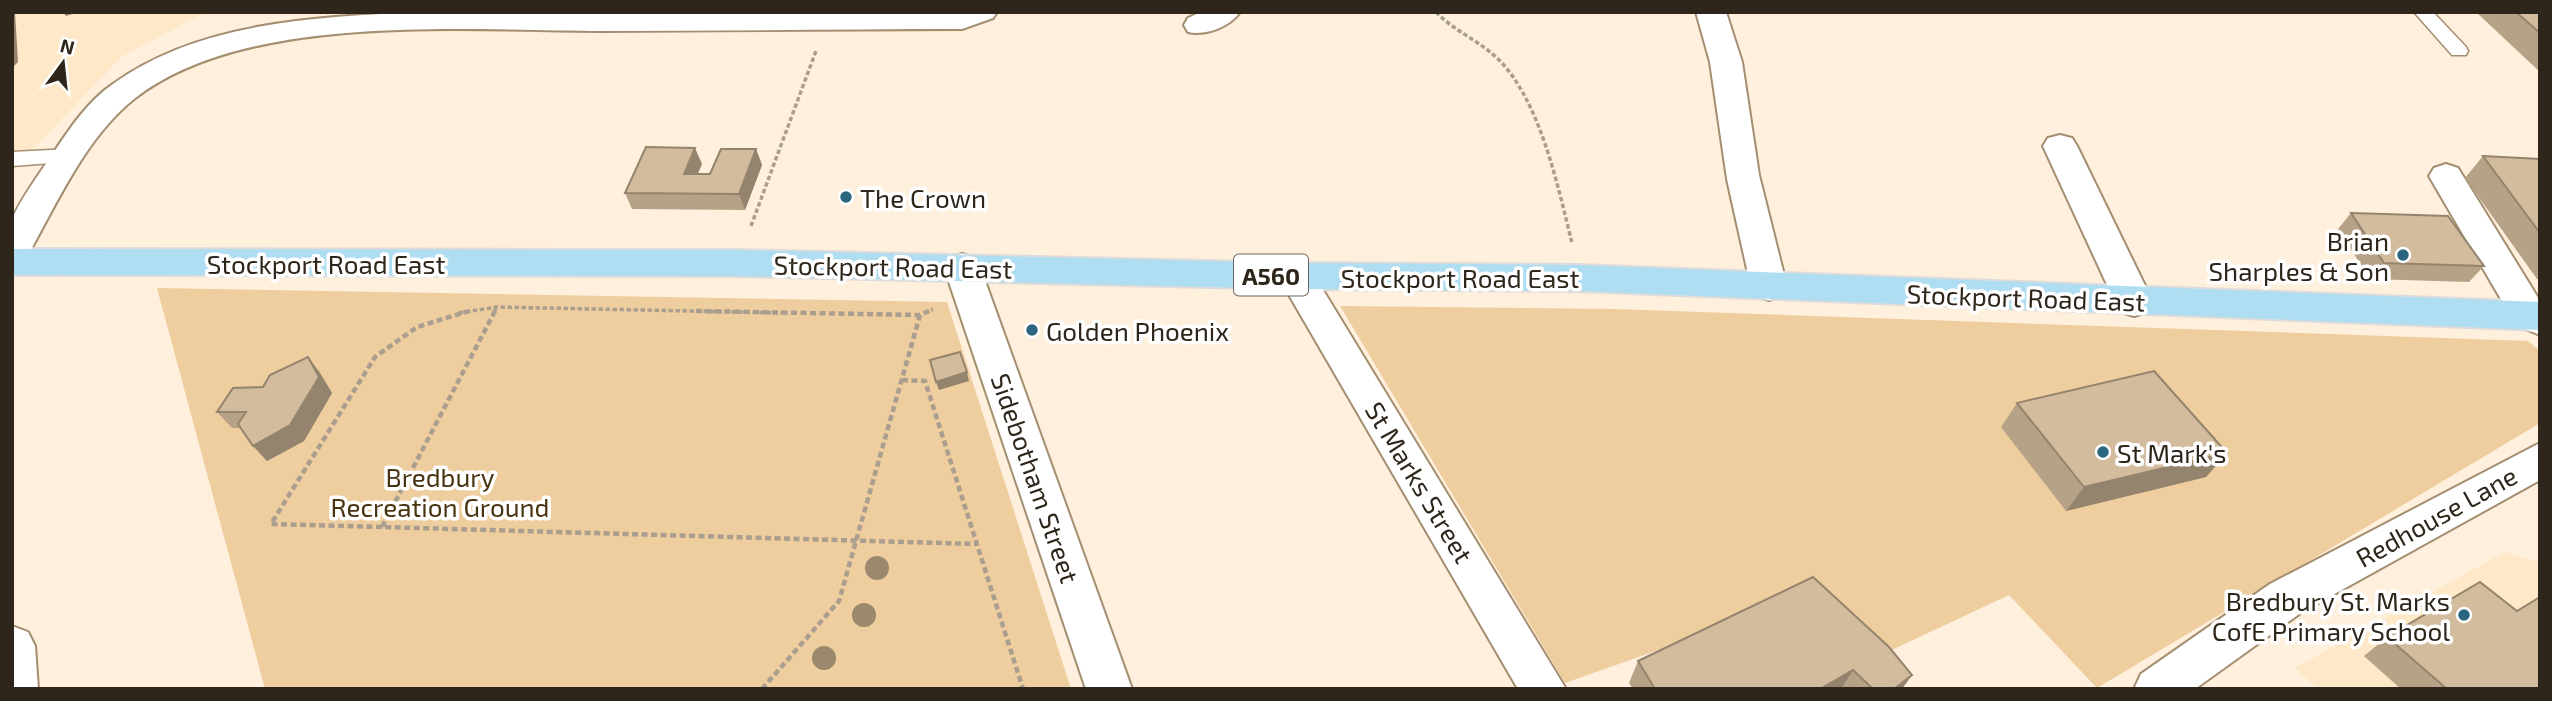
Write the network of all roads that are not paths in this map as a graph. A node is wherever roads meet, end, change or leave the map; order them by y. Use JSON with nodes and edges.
{"nodes":[{"id":1,"x":982,"y":12,"type":"edge"},
{"id":2,"x":1711,"y":12,"type":"edge"},
{"id":3,"x":2423,"y":12,"type":"edge"},
{"id":4,"x":441,"y":18,"type":"edge"},
{"id":5,"x":2459,"y":51,"type":"dead end"},
{"id":6,"x":2060,"y":146,"type":"dead end"},
{"id":7,"x":71,"y":156,"type":"junction"},
{"id":8,"x":12,"y":159,"type":"edge"},
{"id":9,"x":2446,"y":176,"type":"dead end"},
{"id":10,"x":12,"y":251,"type":"edge"},
{"id":11,"x":12,"y":262,"type":"edge"},
{"id":12,"x":962,"y":267,"type":"junction"},
{"id":13,"x":1296,"y":276,"type":"junction"},
{"id":14,"x":1769,"y":287,"type":"junction"},
{"id":15,"x":2134,"y":302,"type":"junction"},
{"id":16,"x":2536,"y":318,"type":"edge"},
{"id":17,"x":2540,"y":460,"type":"edge"},
{"id":18,"x":12,"y":646,"type":"edge"},
{"id":19,"x":15,"y":689,"type":"edge"},
{"id":20,"x":1109,"y":689,"type":"edge"},
{"id":21,"x":1543,"y":689,"type":"edge"},
{"id":22,"x":2157,"y":689,"type":"edge"}],
"edges":[{"from":1,"to":4,"type":"street"},
{"from":2,"to":14,"type":"street"},
{"from":3,"to":5,"type":"lane"},
{"from":4,"to":7,"type":"street"},
{"from":6,"to":15,"type":"street"},
{"from":7,"to":8,"type":"lane"},
{"from":7,"to":10,"type":"street"},
{"from":9,"to":16,"type":"street"},
{"from":11,"to":12,"type":"main road","name":"Stockport Road East","number":"A560"},
{"from":12,"to":13,"type":"main road","name":"Stockport Road East","number":"A560"},
{"from":12,"to":20,"type":"street","name":"Sidebotham Street"},
{"from":13,"to":14,"type":"main road","name":"Stockport Road East","number":"A560"},
{"from":13,"to":21,"type":"street","name":"St Marks Street"},
{"from":14,"to":15,"type":"main road","name":"Stockport Road East","number":"A560"},
{"from":15,"to":16,"type":"main road","name":"Stockport Road East","number":"A560"},
{"from":17,"to":22,"type":"street","name":"Redhouse Lane"},
{"from":18,"to":19,"type":"street"}]}
